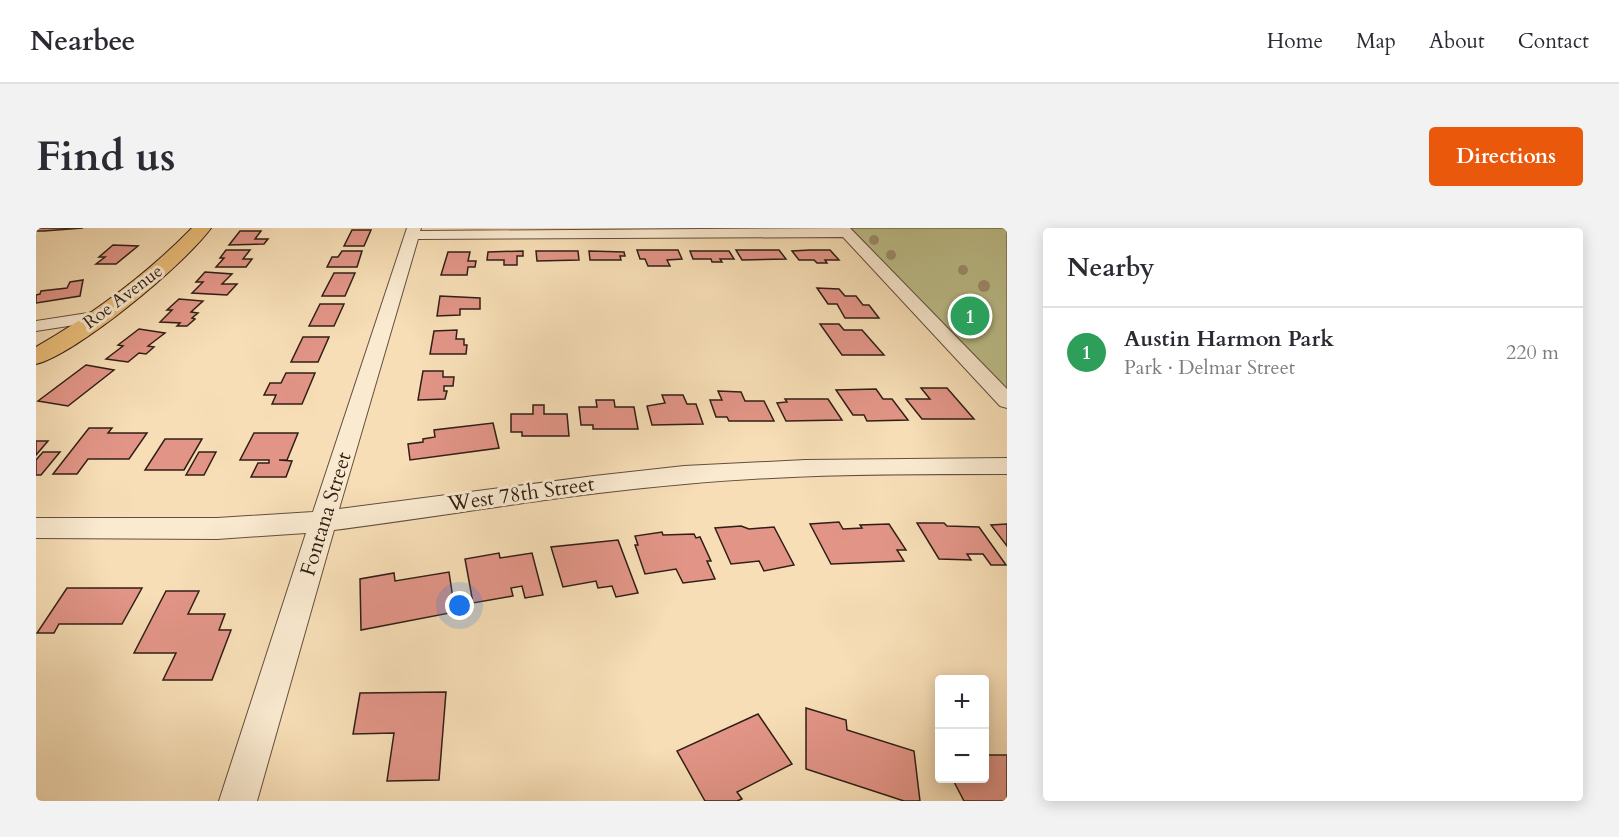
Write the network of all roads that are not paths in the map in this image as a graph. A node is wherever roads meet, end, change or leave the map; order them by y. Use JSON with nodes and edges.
{"nodes":[{"id":1,"x":202,"y":228,"type":"edge"},
{"id":2,"x":845,"y":231,"type":"edge"},
{"id":3,"x":413,"y":232,"type":"edge"},
{"id":4,"x":101,"y":316,"type":"junction"},
{"id":5,"x":36,"y":326,"type":"edge"},
{"id":6,"x":37,"y":354,"type":"edge"},
{"id":7,"x":1007,"y":401,"type":"edge"},
{"id":8,"x":1007,"y":466,"type":"edge"},
{"id":9,"x":324,"y":522,"type":"junction"},
{"id":10,"x":36,"y":528,"type":"edge"},
{"id":11,"x":238,"y":801,"type":"edge"}],
"edges":[{"from":1,"to":4,"type":"main road","name":"Roe Avenue"},
{"from":2,"to":3,"type":"street"},
{"from":2,"to":7,"type":"street"},
{"from":3,"to":9,"type":"street","name":"Fontana Street"},
{"from":4,"to":5,"type":"street"},
{"from":4,"to":6,"type":"main road","name":"Roe Avenue"},
{"from":8,"to":9,"type":"street","name":"West 78th Street"},
{"from":9,"to":10,"type":"street","name":"West 78th Street"},
{"from":9,"to":11,"type":"street","name":"Fontana Street"}]}
